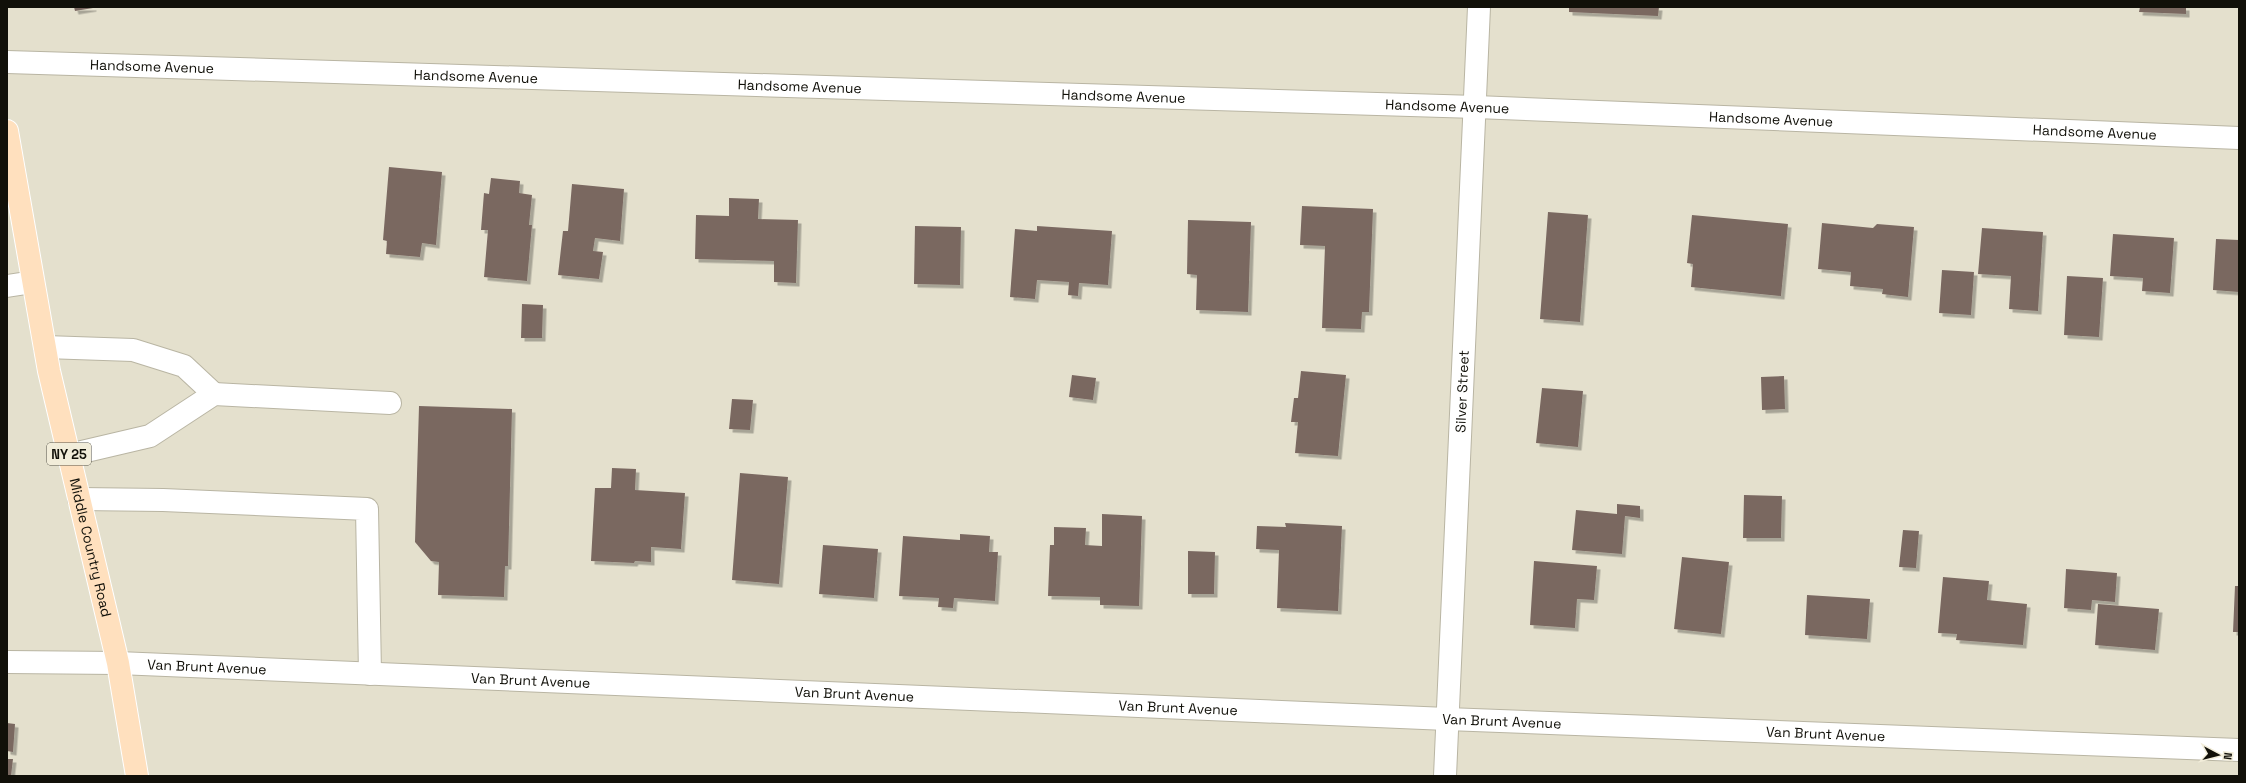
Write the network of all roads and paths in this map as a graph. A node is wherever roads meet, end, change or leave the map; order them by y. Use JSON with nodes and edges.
{"nodes":[{"id":1,"x":1479,"y":7,"type":"edge"},
{"id":2,"x":7,"y":62,"type":"edge"},
{"id":3,"x":1476,"y":107,"type":"junction"},
{"id":4,"x":7,"y":131,"type":"edge"},
{"id":5,"x":2239,"y":138,"type":"edge"},
{"id":6,"x":9,"y":153,"type":"edge"},
{"id":7,"x":33,"y":282,"type":"junction"},
{"id":8,"x":7,"y":286,"type":"edge"},
{"id":9,"x":45,"y":347,"type":"junction"},
{"id":10,"x":214,"y":394,"type":"junction"},
{"id":11,"x":390,"y":403,"type":"dead end"},
{"id":12,"x":69,"y":455,"type":"junction"},
{"id":13,"x":79,"y":499,"type":"junction"},
{"id":14,"x":7,"y":662,"type":"edge"},
{"id":15,"x":118,"y":663,"type":"junction"},
{"id":16,"x":370,"y":674,"type":"junction"},
{"id":17,"x":1447,"y":719,"type":"junction"},
{"id":18,"x":2239,"y":750,"type":"edge"},
{"id":19,"x":137,"y":776,"type":"edge"},
{"id":20,"x":1445,"y":776,"type":"edge"}],
"edges":[{"from":1,"to":3,"type":"street","name":"Silver Street"},
{"from":2,"to":3,"type":"street","name":"Handsome Avenue"},
{"from":3,"to":5,"type":"street","name":"Handsome Avenue"},
{"from":3,"to":17,"type":"street","name":"Silver Street"},
{"from":4,"to":6,"type":"main road","name":"Middle Country Road","number":"NY 25"},
{"from":6,"to":7,"type":"main road","name":"Middle Country Road","number":"NY 25"},
{"from":7,"to":8,"type":"street"},
{"from":7,"to":9,"type":"main road","name":"Middle Country Road","number":"NY 25"},
{"from":9,"to":10,"type":"street"},
{"from":9,"to":12,"type":"main road","name":"Middle Country Road","number":"NY 25"},
{"from":10,"to":11,"type":"street"},
{"from":10,"to":12,"type":"street"},
{"from":12,"to":13,"type":"main road","name":"Middle Country Road","number":"NY 25"},
{"from":13,"to":15,"type":"main road","name":"Middle Country Road","number":"NY 25"},
{"from":13,"to":16,"type":"street"},
{"from":14,"to":15,"type":"street","name":"Van Brunt Avenue"},
{"from":15,"to":16,"type":"street","name":"Van Brunt Avenue"},
{"from":15,"to":19,"type":"main road","name":"Middle Country Road","number":"NY 25"},
{"from":16,"to":17,"type":"street","name":"Van Brunt Avenue"},
{"from":17,"to":18,"type":"street","name":"Van Brunt Avenue"},
{"from":17,"to":20,"type":"street","name":"Silver Street"}]}
